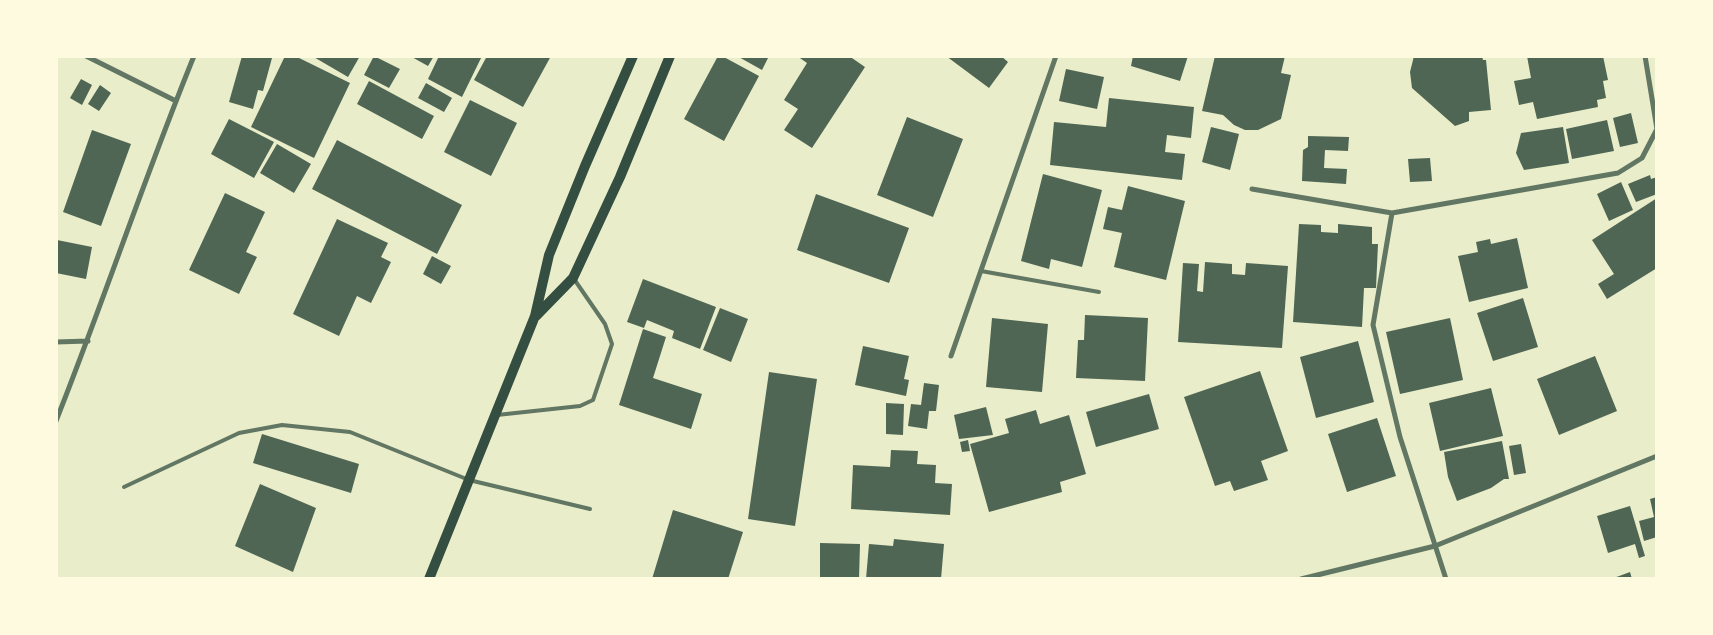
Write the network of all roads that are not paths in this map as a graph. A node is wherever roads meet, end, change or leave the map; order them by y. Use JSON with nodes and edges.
{"nodes":[{"id":1,"x":86,"y":56,"type":"edge"},
{"id":2,"x":194,"y":56,"type":"edge"},
{"id":3,"x":633,"y":56,"type":"edge"},
{"id":4,"x":670,"y":56,"type":"edge"},
{"id":5,"x":1056,"y":56,"type":"edge"},
{"id":6,"x":1645,"y":56,"type":"edge"},
{"id":7,"x":176,"y":101,"type":"junction"},
{"id":8,"x":1252,"y":189,"type":"dead end"},
{"id":9,"x":1392,"y":213,"type":"junction"},
{"id":10,"x":981,"y":271,"type":"junction"},
{"id":11,"x":573,"y":278,"type":"junction"},
{"id":12,"x":1099,"y":292,"type":"dead end"},
{"id":13,"x":535,"y":316,"type":"junction"},
{"id":14,"x":88,"y":341,"type":"junction"},
{"id":15,"x":56,"y":342,"type":"edge"},
{"id":16,"x":951,"y":356,"type":"dead end"},
{"id":17,"x":495,"y":415,"type":"junction"},
{"id":18,"x":56,"y":421,"type":"edge"},
{"id":19,"x":1657,"y":456,"type":"edge"},
{"id":20,"x":469,"y":480,"type":"junction"},
{"id":21,"x":124,"y":487,"type":"dead end"},
{"id":22,"x":590,"y":509,"type":"dead end"},
{"id":23,"x":1435,"y":546,"type":"junction"},
{"id":24,"x":429,"y":579,"type":"edge"},
{"id":25,"x":1301,"y":579,"type":"edge"},
{"id":26,"x":1446,"y":579,"type":"edge"}],
"edges":[{"from":1,"to":7,"type":"street"},
{"from":2,"to":7,"type":"street"},
{"from":3,"to":13,"type":"main road"},
{"from":4,"to":11,"type":"main road"},
{"from":5,"to":10,"type":"street"},
{"from":6,"to":9,"type":"street"},
{"from":7,"to":14,"type":"street"},
{"from":8,"to":9,"type":"street"},
{"from":9,"to":23,"type":"street"},
{"from":10,"to":12,"type":"lane"},
{"from":10,"to":16,"type":"street"},
{"from":11,"to":13,"type":"main road"},
{"from":11,"to":17,"type":"lane"},
{"from":13,"to":17,"type":"main road"},
{"from":14,"to":15,"type":"street"},
{"from":14,"to":18,"type":"street"},
{"from":17,"to":20,"type":"main road"},
{"from":19,"to":23,"type":"street"},
{"from":20,"to":21,"type":"lane"},
{"from":20,"to":22,"type":"lane"},
{"from":20,"to":24,"type":"main road"},
{"from":23,"to":25,"type":"street"},
{"from":23,"to":26,"type":"street"}]}
